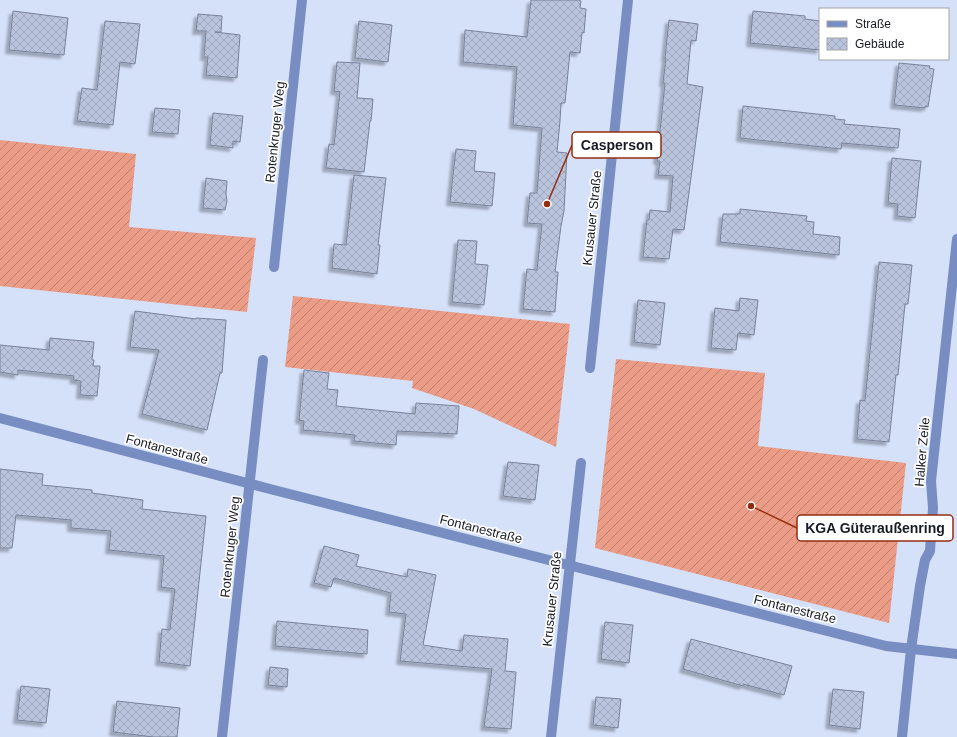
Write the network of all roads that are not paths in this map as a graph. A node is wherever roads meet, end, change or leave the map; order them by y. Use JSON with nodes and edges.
{"nodes":[{"id":1,"x":302,"y":0,"type":"edge"},
{"id":2,"x":628,"y":0,"type":"edge"},
{"id":3,"x":957,"y":239,"type":"edge"},
{"id":4,"x":274,"y":266,"type":"dead end"},
{"id":5,"x":263,"y":360,"type":"dead end"},
{"id":6,"x":590,"y":368,"type":"dead end"},
{"id":7,"x":0,"y":418,"type":"edge"},
{"id":8,"x":581,"y":463,"type":"dead end"},
{"id":9,"x":250,"y":484,"type":"junction"},
{"id":10,"x":569,"y":565,"type":"junction"},
{"id":11,"x":911,"y":650,"type":"junction"},
{"id":12,"x":957,"y":654,"type":"edge"},
{"id":13,"x":222,"y":737,"type":"edge"},
{"id":14,"x":551,"y":737,"type":"edge"},
{"id":15,"x":902,"y":737,"type":"edge"}],
"edges":[{"from":1,"to":4,"type":"street","name":"Rotenkruger Weg"},
{"from":2,"to":6,"type":"street","name":"Krusauer Straße"},
{"from":3,"to":11,"type":"street","name":"Halker Zeile"},
{"from":5,"to":9,"type":"street","name":"Rotenkruger Weg"},
{"from":7,"to":9,"type":"street","name":"Fontanestraße"},
{"from":8,"to":10,"type":"street","name":"Krusauer Straße"},
{"from":9,"to":10,"type":"street","name":"Fontanestraße"},
{"from":9,"to":13,"type":"street","name":"Rotenkruger Weg"},
{"from":10,"to":11,"type":"street","name":"Fontanestraße"},
{"from":10,"to":14,"type":"street","name":"Krusauer Straße"},
{"from":11,"to":12,"type":"street","name":"Fontanestraße"},
{"from":11,"to":15,"type":"street","name":"Halker Zeile"}]}
